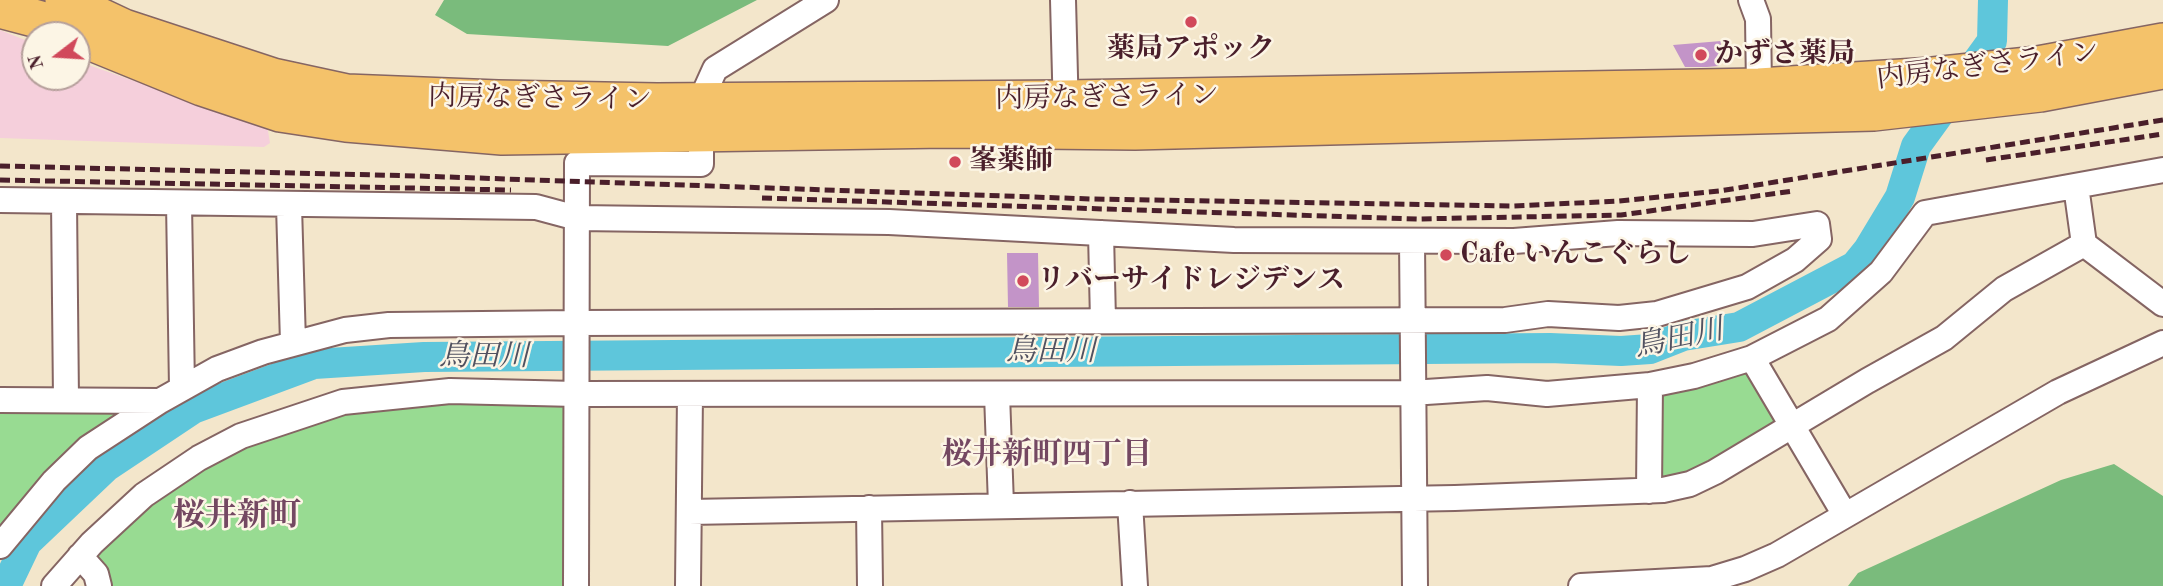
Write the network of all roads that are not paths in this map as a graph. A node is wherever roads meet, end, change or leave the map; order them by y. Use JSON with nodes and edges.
{"nodes":[{"id":1,"x":4,"y":0,"type":"edge"},
{"id":2,"x":826,"y":0,"type":"edge"},
{"id":3,"x":1063,"y":0,"type":"edge"},
{"id":4,"x":1751,"y":0,"type":"edge"},
{"id":5,"x":0,"y":9,"type":"edge"},
{"id":6,"x":53,"y":10,"type":"edge"},
{"id":7,"x":91,"y":42,"type":"edge"},
{"id":8,"x":2163,"y":42,"type":"edge"},
{"id":9,"x":2163,"y":70,"type":"edge"},
{"id":10,"x":1990,"y":84,"type":"junction"},
{"id":11,"x":1759,"y":87,"type":"junction"},
{"id":12,"x":1066,"y":116,"type":"junction"},
{"id":13,"x":702,"y":117,"type":"junction"},
{"id":14,"x":2163,"y":170,"type":"edge"},
{"id":15,"x":2076,"y":186,"type":"junction"},
{"id":16,"x":0,"y":200,"type":"edge"},
{"id":17,"x":64,"y":201,"type":"junction"},
{"id":18,"x":179,"y":203,"type":"junction"},
{"id":19,"x":289,"y":206,"type":"junction"},
{"id":20,"x":577,"y":218,"type":"junction"},
{"id":21,"x":1101,"y":233,"type":"junction"},
{"id":22,"x":1412,"y":241,"type":"junction"},
{"id":23,"x":2084,"y":244,"type":"junction"},
{"id":24,"x":2163,"y":304,"type":"edge"},
{"id":25,"x":1103,"y":321,"type":"junction"},
{"id":26,"x":575,"y":323,"type":"junction"},
{"id":27,"x":1410,"y":324,"type":"junction"},
{"id":28,"x":293,"y":343,"type":"junction"},
{"id":29,"x":2163,"y":344,"type":"edge"},
{"id":30,"x":1752,"y":358,"type":"junction"},
{"id":31,"x":1650,"y":385,"type":"junction"},
{"id":32,"x":182,"y":388,"type":"junction"},
{"id":33,"x":576,"y":388,"type":"junction"},
{"id":34,"x":1411,"y":389,"type":"junction"},
{"id":35,"x":690,"y":394,"type":"junction"},
{"id":36,"x":997,"y":394,"type":"junction"},
{"id":37,"x":0,"y":400,"type":"edge"},
{"id":38,"x":66,"y":400,"type":"junction"},
{"id":39,"x":160,"y":401,"type":"junction"},
{"id":40,"x":1794,"y":424,"type":"junction"},
{"id":41,"x":1649,"y":491,"type":"junction"},
{"id":42,"x":1413,"y":499,"type":"junction"},
{"id":43,"x":1130,"y":503,"type":"junction"},
{"id":44,"x":1001,"y":505,"type":"junction"},
{"id":45,"x":869,"y":508,"type":"junction"},
{"id":46,"x":688,"y":512,"type":"junction"},
{"id":47,"x":1845,"y":514,"type":"junction"},
{"id":48,"x":0,"y":546,"type":"edge"},
{"id":49,"x":80,"y":556,"type":"junction"},
{"id":50,"x":54,"y":586,"type":"edge"},
{"id":51,"x":99,"y":586,"type":"edge"},
{"id":52,"x":576,"y":586,"type":"edge"},
{"id":53,"x":688,"y":586,"type":"edge"},
{"id":54,"x":870,"y":586,"type":"edge"},
{"id":55,"x":1135,"y":586,"type":"edge"},
{"id":56,"x":1415,"y":586,"type":"edge"},
{"id":57,"x":1581,"y":586,"type":"edge"}],
"edges":[{"from":1,"to":6,"type":"highway"},
{"from":2,"to":13,"type":"street"},
{"from":3,"to":12,"type":"street"},
{"from":4,"to":11,"type":"street"},
{"from":5,"to":6,"type":"highway","name":"内房なぎさライン"},
{"from":6,"to":13,"type":"highway","name":"内房なぎさライン"},
{"from":7,"to":13,"type":"highway","name":"内房なぎさライン"},
{"from":8,"to":10,"type":"highway","name":"内房なぎさライン"},
{"from":9,"to":10,"type":"highway","name":"内房なぎさライン"},
{"from":10,"to":11,"type":"highway","name":"内房なぎさライン"},
{"from":10,"to":12,"type":"highway","name":"内房なぎさライン"},
{"from":11,"to":12,"type":"highway","name":"内房なぎさライン"},
{"from":12,"to":13,"type":"highway","name":"内房なぎさライン"},
{"from":13,"to":20,"type":"street"},
{"from":14,"to":15,"type":"street"},
{"from":15,"to":23,"type":"street"},
{"from":15,"to":30,"type":"street"},
{"from":16,"to":17,"type":"street"},
{"from":17,"to":18,"type":"street"},
{"from":17,"to":38,"type":"street"},
{"from":18,"to":19,"type":"street"},
{"from":18,"to":32,"type":"street"},
{"from":19,"to":20,"type":"street"},
{"from":19,"to":28,"type":"street"},
{"from":20,"to":21,"type":"street"},
{"from":20,"to":26,"type":"street"},
{"from":21,"to":22,"type":"street"},
{"from":21,"to":25,"type":"street"},
{"from":22,"to":27,"type":"street"},
{"from":22,"to":27,"type":"street"},
{"from":23,"to":24,"type":"street"},
{"from":23,"to":40,"type":"street"},
{"from":25,"to":26,"type":"street"},
{"from":25,"to":27,"type":"street"},
{"from":26,"to":28,"type":"street"},
{"from":26,"to":33,"type":"street"},
{"from":27,"to":34,"type":"street"},
{"from":28,"to":32,"type":"street"},
{"from":29,"to":47,"type":"street"},
{"from":30,"to":31,"type":"street"},
{"from":30,"to":40,"type":"street"},
{"from":31,"to":34,"type":"street"},
{"from":31,"to":41,"type":"street"},
{"from":32,"to":39,"type":"street"},
{"from":33,"to":35,"type":"street"},
{"from":33,"to":49,"type":"street"},
{"from":33,"to":52,"type":"street"},
{"from":34,"to":36,"type":"street"},
{"from":34,"to":42,"type":"street"},
{"from":35,"to":36,"type":"street"},
{"from":35,"to":46,"type":"street"},
{"from":36,"to":44,"type":"street"},
{"from":37,"to":38,"type":"street"},
{"from":38,"to":39,"type":"street"},
{"from":39,"to":48,"type":"street"},
{"from":40,"to":41,"type":"street"},
{"from":40,"to":47,"type":"street"},
{"from":41,"to":42,"type":"street"},
{"from":42,"to":43,"type":"street"},
{"from":42,"to":56,"type":"street"},
{"from":43,"to":44,"type":"street"},
{"from":43,"to":55,"type":"street"},
{"from":44,"to":45,"type":"street"},
{"from":45,"to":46,"type":"street"},
{"from":45,"to":54,"type":"street"},
{"from":46,"to":53,"type":"street"},
{"from":47,"to":57,"type":"street"},
{"from":49,"to":50,"type":"street"},
{"from":49,"to":51,"type":"street"}]}
